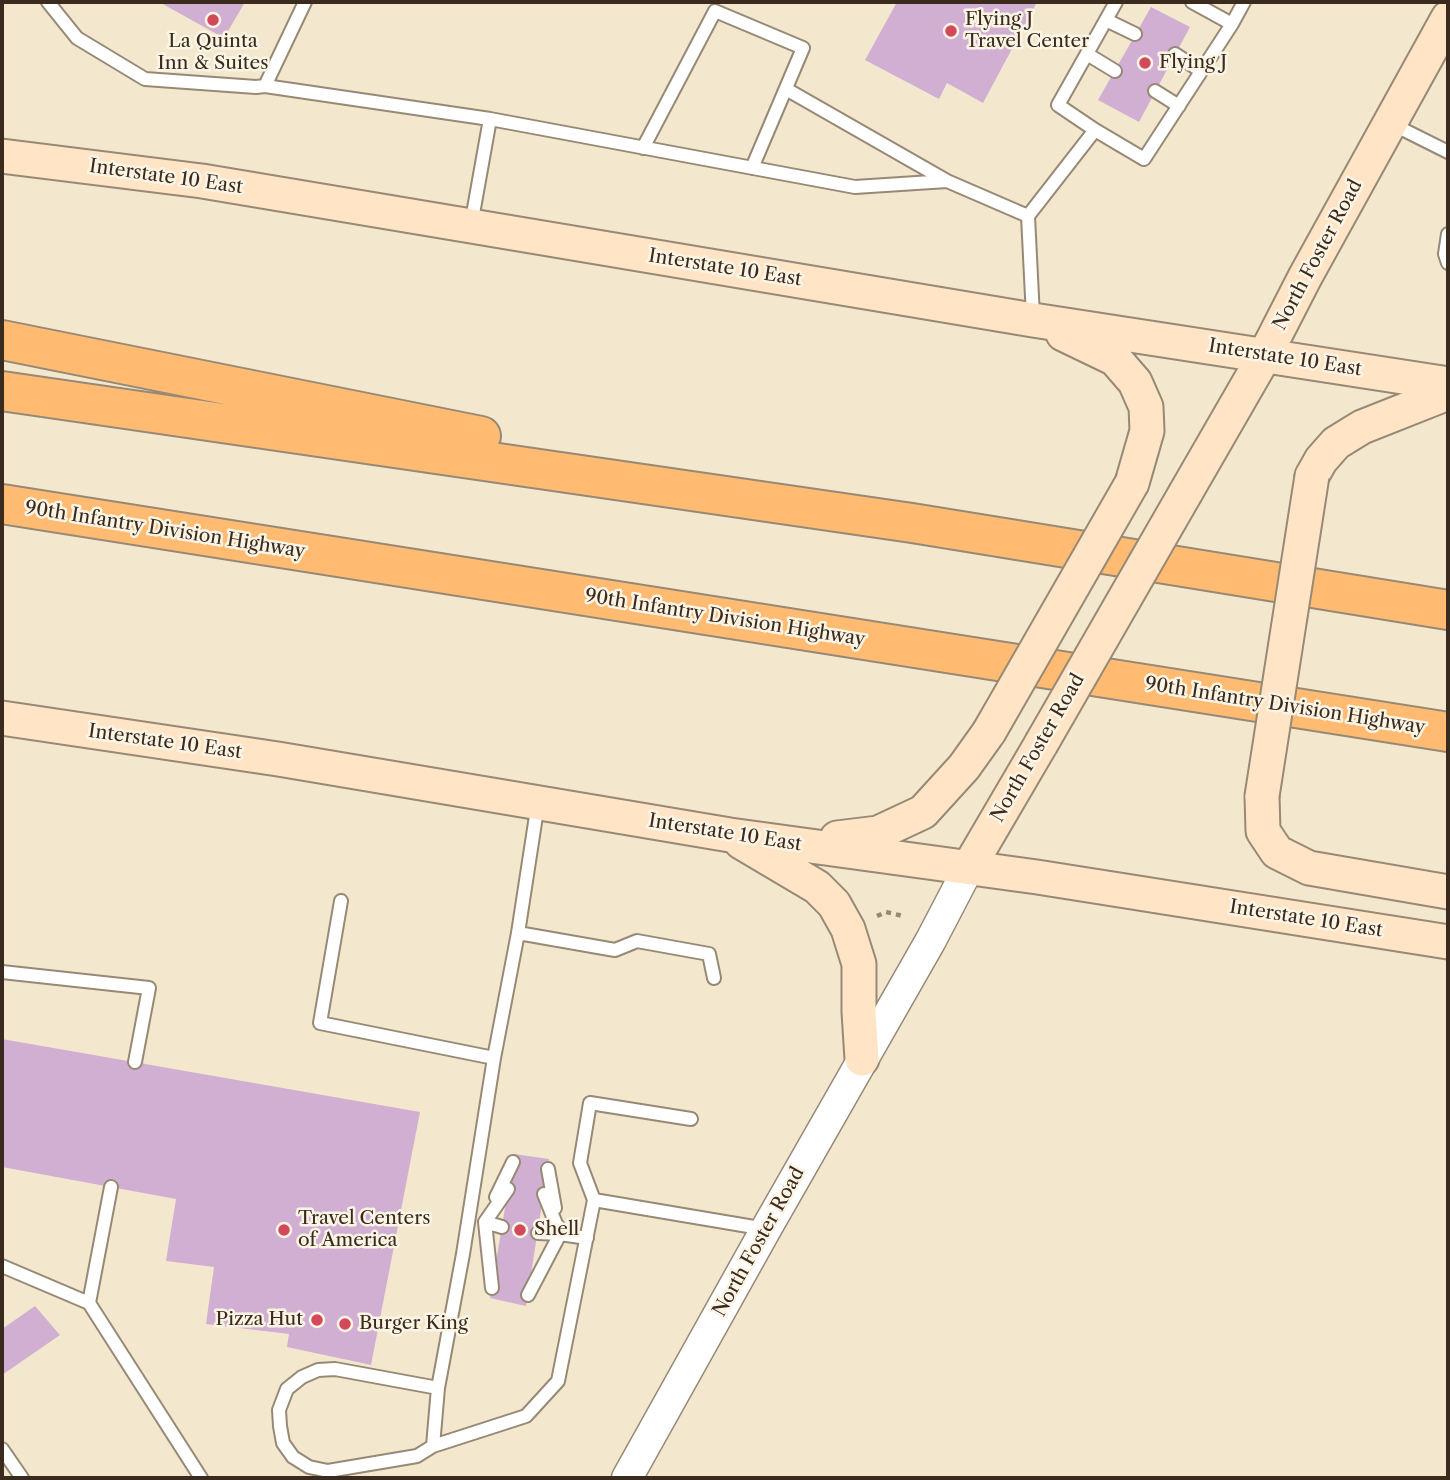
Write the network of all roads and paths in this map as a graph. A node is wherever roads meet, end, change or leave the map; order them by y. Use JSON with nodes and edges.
{"nodes":[{"id":1,"x":48,"y":2,"type":"edge"},
{"id":2,"x":305,"y":2,"type":"edge"},
{"id":3,"x":1116,"y":2,"type":"edge"},
{"id":4,"x":1192,"y":2,"type":"edge"},
{"id":5,"x":1244,"y":2,"type":"edge"},
{"id":6,"x":1448,"y":18,"type":"edge"},
{"id":7,"x":1106,"y":20,"type":"junction"},
{"id":8,"x":1232,"y":24,"type":"junction"},
{"id":9,"x":1135,"y":34,"type":"dead end"},
{"id":10,"x":1087,"y":54,"type":"junction"},
{"id":11,"x":1175,"y":54,"type":"dead end"},
{"id":12,"x":1115,"y":71,"type":"dead end"},
{"id":13,"x":1201,"y":71,"type":"junction"},
{"id":14,"x":265,"y":86,"type":"junction"},
{"id":15,"x":786,"y":89,"type":"junction"},
{"id":16,"x":1155,"y":91,"type":"dead end"},
{"id":17,"x":1179,"y":106,"type":"junction"},
{"id":18,"x":490,"y":119,"type":"junction"},
{"id":19,"x":1390,"y":123,"type":"junction"},
{"id":20,"x":1096,"y":130,"type":"junction"},
{"id":21,"x":643,"y":148,"type":"junction"},
{"id":22,"x":1448,"y":152,"type":"edge"},
{"id":23,"x":2,"y":156,"type":"edge"},
{"id":24,"x":752,"y":168,"type":"junction"},
{"id":25,"x":947,"y":181,"type":"junction"},
{"id":26,"x":1028,"y":216,"type":"junction"},
{"id":27,"x":471,"y":225,"type":"junction"},
{"id":28,"x":1448,"y":234,"type":"edge"},
{"id":29,"x":1448,"y":263,"type":"edge"},
{"id":30,"x":1033,"y":320,"type":"junction"},
{"id":31,"x":2,"y":340,"type":"edge"},
{"id":32,"x":1265,"y":355,"type":"junction"},
{"id":33,"x":1448,"y":384,"type":"edge"},
{"id":34,"x":2,"y":391,"type":"edge"},
{"id":35,"x":1448,"y":393,"type":"edge"},
{"id":36,"x":2,"y":504,"type":"edge"},
{"id":37,"x":912,"y":523,"type":"junction"},
{"id":38,"x":2,"y":530,"type":"edge"},
{"id":39,"x":235,"y":541,"type":"junction"},
{"id":40,"x":1448,"y":610,"type":"edge"},
{"id":41,"x":2,"y":718,"type":"edge"},
{"id":42,"x":1448,"y":732,"type":"edge"},
{"id":43,"x":538,"y":803,"type":"junction"},
{"id":44,"x":730,"y":835,"type":"junction"},
{"id":45,"x":793,"y":844,"type":"junction"},
{"id":46,"x":969,"y":867,"type":"junction"},
{"id":47,"x":1448,"y":892,"type":"edge"},
{"id":48,"x":341,"y":901,"type":"dead end"},
{"id":49,"x":903,"y":916,"type":"dead end"},
{"id":50,"x":870,"y":920,"type":"dead end"},
{"id":51,"x":518,"y":933,"type":"junction"},
{"id":52,"x":1448,"y":942,"type":"edge"},
{"id":53,"x":2,"y":972,"type":"edge"},
{"id":54,"x":715,"y":978,"type":"dead end"},
{"id":55,"x":494,"y":1058,"type":"junction"},
{"id":56,"x":863,"y":1059,"type":"junction"},
{"id":57,"x":135,"y":1062,"type":"dead end"},
{"id":58,"x":691,"y":1119,"type":"dead end"},
{"id":59,"x":513,"y":1163,"type":"dead end"},
{"id":60,"x":548,"y":1169,"type":"dead end"},
{"id":61,"x":111,"y":1187,"type":"dead end"},
{"id":62,"x":508,"y":1189,"type":"dead end"},
{"id":63,"x":544,"y":1194,"type":"dead end"},
{"id":64,"x":594,"y":1200,"type":"junction"},
{"id":65,"x":468,"y":1219,"type":"junction"},
{"id":66,"x":485,"y":1222,"type":"junction"},
{"id":67,"x":502,"y":1227,"type":"dead end"},
{"id":68,"x":766,"y":1229,"type":"junction"},
{"id":69,"x":538,"y":1233,"type":"dead end"},
{"id":70,"x":560,"y":1234,"type":"junction"},
{"id":71,"x":587,"y":1238,"type":"junction"},
{"id":72,"x":496,"y":1265,"type":"dead end"},
{"id":73,"x":2,"y":1266,"type":"edge"},
{"id":74,"x":531,"y":1271,"type":"dead end"},
{"id":75,"x":492,"y":1288,"type":"dead end"},
{"id":76,"x":528,"y":1295,"type":"dead end"},
{"id":77,"x":89,"y":1303,"type":"junction"},
{"id":78,"x":439,"y":1388,"type":"junction"},
{"id":79,"x":433,"y":1446,"type":"junction"},
{"id":80,"x":2,"y":1449,"type":"edge"},
{"id":81,"x":22,"y":1478,"type":"edge"},
{"id":82,"x":201,"y":1478,"type":"edge"},
{"id":83,"x":627,"y":1478,"type":"edge"}],
"edges":[{"from":1,"to":14,"type":"lane"},
{"from":2,"to":14,"type":"lane"},
{"from":3,"to":7,"type":"lane"},
{"from":4,"to":8,"type":"lane"},
{"from":5,"to":8,"type":"lane"},
{"from":6,"to":19,"type":"main road","name":"North Foster Road"},
{"from":7,"to":9,"type":"lane"},
{"from":7,"to":10,"type":"lane"},
{"from":8,"to":13,"type":"lane"},
{"from":10,"to":12,"type":"lane"},
{"from":10,"to":20,"type":"lane"},
{"from":11,"to":13,"type":"lane"},
{"from":13,"to":17,"type":"lane"},
{"from":14,"to":18,"type":"lane"},
{"from":15,"to":21,"type":"lane"},
{"from":15,"to":24,"type":"lane"},
{"from":15,"to":25,"type":"lane"},
{"from":16,"to":17,"type":"lane"},
{"from":17,"to":20,"type":"lane"},
{"from":18,"to":21,"type":"lane"},
{"from":18,"to":27,"type":"lane"},
{"from":19,"to":22,"type":"lane"},
{"from":19,"to":32,"type":"main road","name":"North Foster Road"},
{"from":20,"to":26,"type":"lane"},
{"from":21,"to":24,"type":"lane"},
{"from":23,"to":27,"type":"main road","name":"Interstate 10 East"},
{"from":24,"to":25,"type":"lane"},
{"from":25,"to":26,"type":"lane"},
{"from":26,"to":30,"type":"lane"},
{"from":27,"to":30,"type":"main road","name":"Interstate 10 East"},
{"from":28,"to":29,"type":"lane"},
{"from":30,"to":32,"type":"main road","name":"Interstate 10 East"},
{"from":30,"to":45,"type":"main road","bridge":true},
{"from":31,"to":37,"type":"highway"},
{"from":32,"to":33,"type":"main road","name":"Interstate 10 East"},
{"from":32,"to":46,"type":"main road","name":"North Foster Road","bridge":true},
{"from":34,"to":37,"type":"highway"},
{"from":35,"to":47,"type":"main road","bridge":true},
{"from":36,"to":39,"type":"highway","name":"90th Infantry Division Highway"},
{"from":37,"to":40,"type":"highway"},
{"from":38,"to":39,"type":"highway"},
{"from":39,"to":42,"type":"highway","name":"90th Infantry Division Highway"},
{"from":41,"to":43,"type":"main road","name":"Interstate 10 East"},
{"from":43,"to":44,"type":"main road","name":"Interstate 10 East"},
{"from":43,"to":51,"type":"lane"},
{"from":44,"to":45,"type":"main road","name":"Interstate 10 East"},
{"from":44,"to":56,"type":"main road"},
{"from":45,"to":46,"type":"main road","name":"Interstate 10 East"},
{"from":46,"to":52,"type":"main road","name":"Interstate 10 East"},
{"from":46,"to":56,"type":"street","name":"North Foster Road"},
{"from":48,"to":55,"type":"lane"},
{"from":49,"to":50,"type":"path"},
{"from":51,"to":54,"type":"lane"},
{"from":51,"to":55,"type":"lane"},
{"from":53,"to":57,"type":"lane"},
{"from":55,"to":65,"type":"lane"},
{"from":56,"to":68,"type":"street","name":"North Foster Road"},
{"from":58,"to":64,"type":"lane"},
{"from":59,"to":66,"type":"lane"},
{"from":60,"to":70,"type":"lane"},
{"from":61,"to":77,"type":"lane"},
{"from":62,"to":66,"type":"lane"},
{"from":63,"to":70,"type":"lane"},
{"from":64,"to":68,"type":"lane"},
{"from":64,"to":71,"type":"lane"},
{"from":65,"to":66,"type":"lane"},
{"from":65,"to":78,"type":"lane"},
{"from":66,"to":67,"type":"lane"},
{"from":66,"to":72,"type":"lane"},
{"from":66,"to":75,"type":"lane"},
{"from":68,"to":83,"type":"street","name":"North Foster Road"},
{"from":69,"to":70,"type":"lane"},
{"from":70,"to":71,"type":"lane"},
{"from":70,"to":74,"type":"lane"},
{"from":70,"to":76,"type":"lane"},
{"from":71,"to":79,"type":"lane"},
{"from":73,"to":77,"type":"lane"},
{"from":77,"to":82,"type":"lane"},
{"from":78,"to":79,"type":"lane"},
{"from":78,"to":79,"type":"lane"},
{"from":80,"to":81,"type":"lane"}]}
